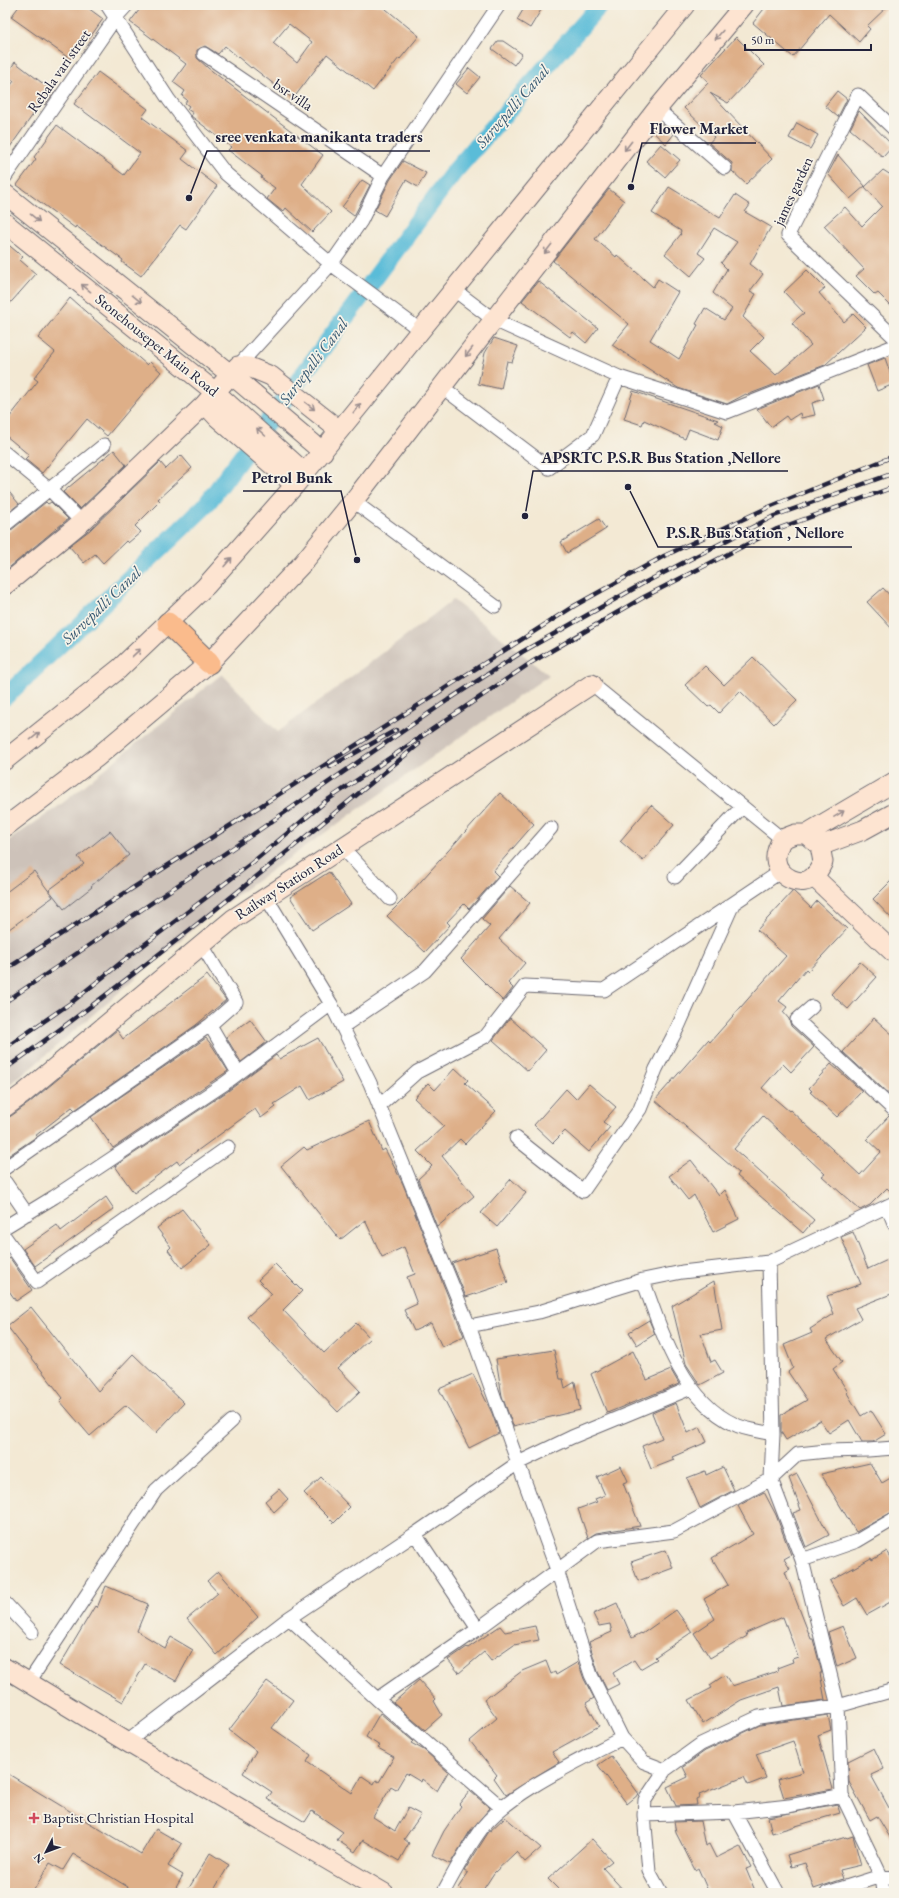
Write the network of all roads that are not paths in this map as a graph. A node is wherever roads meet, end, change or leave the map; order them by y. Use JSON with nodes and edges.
{"nodes":[{"id":1,"x":107,"y":5,"type":"edge"},
{"id":2,"x":127,"y":5,"type":"edge"},
{"id":3,"x":499,"y":5,"type":"edge"},
{"id":4,"x":685,"y":5,"type":"edge"},
{"id":5,"x":744,"y":5,"type":"edge"},
{"id":6,"x":116,"y":17,"type":"junction"},
{"id":7,"x":204,"y":54,"type":"dead end"},
{"id":8,"x":657,"y":109,"type":"junction"},
{"id":9,"x":894,"y":130,"type":"edge"},
{"id":10,"x":725,"y":168,"type":"dead end"},
{"id":11,"x":383,"y":176,"type":"junction"},
{"id":12,"x":5,"y":177,"type":"edge"},
{"id":13,"x":5,"y":194,"type":"edge"},
{"id":14,"x":5,"y":223,"type":"edge"},
{"id":15,"x":331,"y":264,"type":"junction"},
{"id":16,"x":453,"y":289,"type":"junction"},
{"id":17,"x":494,"y":320,"type":"junction"},
{"id":18,"x":420,"y":330,"type":"junction"},
{"id":19,"x":894,"y":337,"type":"edge"},
{"id":20,"x":894,"y":346,"type":"edge"},
{"id":21,"x":235,"y":370,"type":"junction"},
{"id":22,"x":620,"y":377,"type":"junction"},
{"id":23,"x":442,"y":387,"type":"junction"},
{"id":24,"x":215,"y":399,"type":"junction"},
{"id":25,"x":333,"y":425,"type":"junction"},
{"id":26,"x":104,"y":445,"type":"dead end"},
{"id":27,"x":322,"y":452,"type":"junction"},
{"id":28,"x":5,"y":453,"type":"edge"},
{"id":29,"x":284,"y":465,"type":"junction"},
{"id":30,"x":300,"y":479,"type":"junction"},
{"id":31,"x":50,"y":490,"type":"junction"},
{"id":32,"x":353,"y":501,"type":"junction"},
{"id":33,"x":82,"y":522,"type":"junction"},
{"id":34,"x":5,"y":525,"type":"edge"},
{"id":35,"x":5,"y":586,"type":"edge"},
{"id":36,"x":495,"y":606,"type":"dead end"},
{"id":37,"x":168,"y":623,"type":"junction"},
{"id":38,"x":209,"y":662,"type":"junction"},
{"id":39,"x":592,"y":684,"type":"joint"},
{"id":40,"x":5,"y":760,"type":"edge"},
{"id":41,"x":894,"y":782,"type":"edge"},
{"id":42,"x":742,"y":807,"type":"junction"},
{"id":43,"x":894,"y":813,"type":"edge"},
{"id":44,"x":5,"y":828,"type":"edge"},
{"id":45,"x":551,"y":828,"type":"dead end"},
{"id":46,"x":806,"y":834,"type":"junction"},
{"id":47,"x":782,"y":839,"type":"junction"},
{"id":48,"x":820,"y":846,"type":"junction"},
{"id":49,"x":342,"y":847,"type":"junction"},
{"id":50,"x":780,"y":872,"type":"junction"},
{"id":51,"x":814,"y":876,"type":"junction"},
{"id":52,"x":675,"y":877,"type":"dead end"},
{"id":53,"x":266,"y":897,"type":"junction"},
{"id":54,"x":390,"y":899,"type":"dead end"},
{"id":55,"x":733,"y":904,"type":"junction"},
{"id":56,"x":202,"y":945,"type":"junction"},
{"id":57,"x":894,"y":953,"type":"edge"},
{"id":58,"x":331,"y":1004,"type":"junction"},
{"id":59,"x":812,"y":1007,"type":"dead end"},
{"id":60,"x":210,"y":1026,"type":"junction"},
{"id":61,"x":342,"y":1027,"type":"junction"},
{"id":62,"x":238,"y":1073,"type":"junction"},
{"id":63,"x":379,"y":1106,"type":"junction"},
{"id":64,"x":5,"y":1107,"type":"edge"},
{"id":65,"x":894,"y":1110,"type":"edge"},
{"id":66,"x":516,"y":1138,"type":"dead end"},
{"id":67,"x":228,"y":1147,"type":"dead end"},
{"id":68,"x":5,"y":1168,"type":"edge"},
{"id":69,"x":5,"y":1182,"type":"edge"},
{"id":70,"x":890,"y":1204,"type":"edge"},
{"id":71,"x":27,"y":1214,"type":"junction"},
{"id":72,"x":894,"y":1223,"type":"edge"},
{"id":73,"x":5,"y":1227,"type":"edge"},
{"id":74,"x":5,"y":1237,"type":"edge"},
{"id":75,"x":769,"y":1262,"type":"junction"},
{"id":76,"x":643,"y":1280,"type":"junction"},
{"id":77,"x":469,"y":1326,"type":"junction"},
{"id":78,"x":691,"y":1388,"type":"junction"},
{"id":79,"x":232,"y":1421,"type":"dead end"},
{"id":80,"x":773,"y":1434,"type":"junction"},
{"id":81,"x":894,"y":1448,"type":"edge"},
{"id":82,"x":518,"y":1463,"type":"junction"},
{"id":83,"x":771,"y":1479,"type":"junction"},
{"id":84,"x":894,"y":1518,"type":"edge"},
{"id":85,"x":415,"y":1534,"type":"junction"},
{"id":86,"x":802,"y":1560,"type":"junction"},
{"id":87,"x":557,"y":1570,"type":"junction"},
{"id":88,"x":5,"y":1603,"type":"edge"},
{"id":89,"x":289,"y":1618,"type":"junction"},
{"id":90,"x":478,"y":1629,"type":"junction"},
{"id":91,"x":32,"y":1632,"type":"dead end"},
{"id":92,"x":5,"y":1668,"type":"edge"},
{"id":93,"x":29,"y":1682,"type":"junction"},
{"id":94,"x":894,"y":1690,"type":"edge"},
{"id":95,"x":377,"y":1699,"type":"junction"},
{"id":96,"x":838,"y":1706,"type":"junction"},
{"id":97,"x":622,"y":1738,"type":"junction"},
{"id":98,"x":127,"y":1742,"type":"junction"},
{"id":99,"x":665,"y":1770,"type":"junction"},
{"id":100,"x":842,"y":1795,"type":"junction"},
{"id":101,"x":502,"y":1808,"type":"junction"},
{"id":102,"x":734,"y":1812,"type":"junction"},
{"id":103,"x":644,"y":1815,"type":"junction"},
{"id":104,"x":888,"y":1877,"type":"edge"},
{"id":105,"x":384,"y":1893,"type":"edge"},
{"id":106,"x":443,"y":1893,"type":"edge"},
{"id":107,"x":661,"y":1893,"type":"edge"},
{"id":108,"x":778,"y":1893,"type":"edge"},
{"id":109,"x":827,"y":1893,"type":"edge"},
{"id":110,"x":883,"y":1893,"type":"edge"}],
"edges":[{"from":1,"to":6,"type":"street"},
{"from":2,"to":6,"type":"street","name":"Rebala vari street"},
{"from":3,"to":11,"type":"street"},
{"from":4,"to":16,"type":"main road"},
{"from":5,"to":8,"type":"main road","one_way":true},
{"from":6,"to":12,"type":"street","name":"Rebala vari street"},
{"from":6,"to":15,"type":"street"},
{"from":7,"to":11,"type":"street","name":"bsr villa"},
{"from":8,"to":10,"type":"street"},
{"from":8,"to":17,"type":"main road","one_way":true},
{"from":9,"to":19,"type":"street","name":"james garden"},
{"from":11,"to":15,"type":"street"},
{"from":13,"to":21,"type":"main road","one_way":true},
{"from":24,"to":14,"type":"main road","name":"Stonehousepet Main Road","one_way":true},
{"from":15,"to":18,"type":"street"},
{"from":15,"to":21,"type":"street"},
{"from":16,"to":17,"type":"street"},
{"from":16,"to":18,"type":"main road"},
{"from":17,"to":22,"type":"street"},
{"from":17,"to":23,"type":"main road","one_way":true},
{"from":25,"to":18,"type":"main road","one_way":true},
{"from":20,"to":22,"type":"street"},
{"from":21,"to":24,"type":"main road"},
{"from":21,"to":25,"type":"main road","one_way":true},
{"from":21,"to":27,"type":"main road"},
{"from":22,"to":23,"type":"street"},
{"from":23,"to":32,"type":"main road"},
{"from":29,"to":24,"type":"main road","name":"Stonehousepet Main Road","one_way":true},
{"from":24,"to":29,"type":"main road"},
{"from":24,"to":33,"type":"main road"},
{"from":25,"to":27,"type":"main road"},
{"from":26,"to":31,"type":"street"},
{"from":27,"to":30,"type":"main road"},
{"from":28,"to":31,"type":"street"},
{"from":29,"to":30,"type":"main road","name":"Stonehousepet Main Road"},
{"from":37,"to":30,"type":"main road","one_way":true},
{"from":31,"to":33,"type":"street"},
{"from":31,"to":34,"type":"street"},
{"from":32,"to":36,"type":"street"},
{"from":32,"to":38,"type":"main road"},
{"from":33,"to":35,"type":"main road"},
{"from":37,"to":38,"type":"main road"},
{"from":40,"to":37,"type":"main road","one_way":true},
{"from":38,"to":44,"type":"main road"},
{"from":39,"to":42,"type":"street"},
{"from":39,"to":49,"type":"main road","name":"Railway Station Road"},
{"from":46,"to":41,"type":"main road","one_way":true},
{"from":42,"to":47,"type":"street"},
{"from":42,"to":52,"type":"street"},
{"from":43,"to":48,"type":"main road"},
{"from":45,"to":61,"type":"street"},
{"from":46,"to":47,"type":"main road"},
{"from":46,"to":48,"type":"main road"},
{"from":47,"to":50,"type":"main road"},
{"from":48,"to":51,"type":"main road"},
{"from":49,"to":53,"type":"main road","name":"Railway Station Road"},
{"from":49,"to":54,"type":"street"},
{"from":50,"to":51,"type":"main road"},
{"from":50,"to":55,"type":"street"},
{"from":51,"to":57,"type":"main road"},
{"from":53,"to":56,"type":"main road","name":"Railway Station Road"},
{"from":53,"to":58,"type":"street"},
{"from":55,"to":63,"type":"street"},
{"from":55,"to":66,"type":"street"},
{"from":56,"to":60,"type":"street"},
{"from":56,"to":64,"type":"main road","name":"Railway Station Road"},
{"from":58,"to":61,"type":"street"},
{"from":58,"to":62,"type":"street"},
{"from":59,"to":65,"type":"street"},
{"from":60,"to":62,"type":"street"},
{"from":60,"to":68,"type":"street"},
{"from":61,"to":63,"type":"street"},
{"from":62,"to":71,"type":"street"},
{"from":63,"to":77,"type":"street"},
{"from":67,"to":74,"type":"street"},
{"from":69,"to":71,"type":"street"},
{"from":70,"to":72,"type":"street"},
{"from":70,"to":75,"type":"street"},
{"from":71,"to":73,"type":"street"},
{"from":75,"to":76,"type":"street"},
{"from":75,"to":80,"type":"street"},
{"from":76,"to":77,"type":"street"},
{"from":76,"to":78,"type":"street"},
{"from":77,"to":82,"type":"street"},
{"from":78,"to":80,"type":"street"},
{"from":78,"to":82,"type":"street"},
{"from":79,"to":93,"type":"street"},
{"from":80,"to":83,"type":"street"},
{"from":81,"to":83,"type":"street"},
{"from":82,"to":85,"type":"street"},
{"from":82,"to":87,"type":"street"},
{"from":83,"to":86,"type":"street"},
{"from":83,"to":87,"type":"street"},
{"from":84,"to":86,"type":"street"},
{"from":85,"to":89,"type":"street"},
{"from":85,"to":90,"type":"street"},
{"from":86,"to":96,"type":"street"},
{"from":87,"to":90,"type":"street"},
{"from":87,"to":97,"type":"street"},
{"from":88,"to":91,"type":"street"},
{"from":89,"to":95,"type":"street"},
{"from":89,"to":98,"type":"street"},
{"from":90,"to":95,"type":"street"},
{"from":92,"to":93,"type":"main road"},
{"from":93,"to":98,"type":"main road"},
{"from":94,"to":96,"type":"street"},
{"from":95,"to":101,"type":"street"},
{"from":96,"to":99,"type":"street"},
{"from":96,"to":100,"type":"street"},
{"from":97,"to":99,"type":"street"},
{"from":97,"to":101,"type":"street"},
{"from":98,"to":105,"type":"main road"},
{"from":99,"to":103,"type":"street"},
{"from":100,"to":102,"type":"street"},
{"from":100,"to":104,"type":"street"},
{"from":101,"to":106,"type":"street"},
{"from":102,"to":103,"type":"street"},
{"from":102,"to":108,"type":"street"},
{"from":103,"to":107,"type":"street"},
{"from":104,"to":109,"type":"street"},
{"from":104,"to":110,"type":"street"}]}
